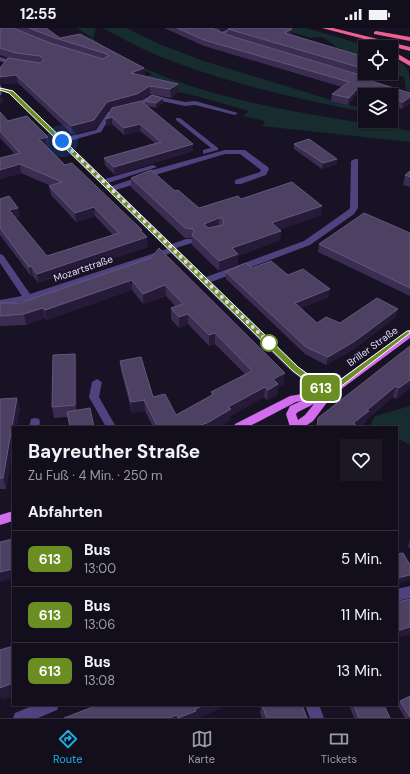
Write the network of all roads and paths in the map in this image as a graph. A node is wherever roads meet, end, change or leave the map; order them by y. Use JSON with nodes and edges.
{"nodes":[{"id":1,"x":235,"y":28,"type":"edge"},
{"id":2,"x":324,"y":28,"type":"edge"},
{"id":3,"x":352,"y":28,"type":"edge"},
{"id":4,"x":230,"y":39,"type":"edge"},
{"id":5,"x":358,"y":40,"type":"edge"},
{"id":6,"x":410,"y":41,"type":"edge"},
{"id":7,"x":410,"y":49,"type":"edge"},
{"id":8,"x":398,"y":56,"type":"edge"},
{"id":9,"x":0,"y":60,"type":"edge"},
{"id":10,"x":410,"y":64,"type":"edge"},
{"id":11,"x":22,"y":65,"type":"edge"},
{"id":12,"x":0,"y":89,"type":"edge"},
{"id":13,"x":125,"y":109,"type":"edge"},
{"id":14,"x":118,"y":111,"type":"edge"},
{"id":15,"x":235,"y":113,"type":"dead end"},
{"id":16,"x":178,"y":119,"type":"dead end"},
{"id":17,"x":62,"y":141,"type":"junction"},
{"id":18,"x":355,"y":161,"type":"dead end"},
{"id":19,"x":103,"y":182,"type":"junction"},
{"id":20,"x":238,"y":182,"type":"dead end"},
{"id":21,"x":110,"y":189,"type":"junction"},
{"id":22,"x":189,"y":241,"type":"edge"},
{"id":23,"x":171,"y":249,"type":"junction"},
{"id":24,"x":0,"y":257,"type":"edge"},
{"id":25,"x":205,"y":281,"type":"junction"},
{"id":26,"x":28,"y":298,"type":"junction"},
{"id":27,"x":0,"y":303,"type":"edge"},
{"id":28,"x":410,"y":333,"type":"edge"},
{"id":29,"x":97,"y":382,"type":"dead end"},
{"id":30,"x":328,"y":393,"type":"junction"},
{"id":31,"x":109,"y":426,"type":"edge"},
{"id":32,"x":241,"y":426,"type":"edge"},
{"id":33,"x":296,"y":426,"type":"edge"},
{"id":34,"x":297,"y":426,"type":"edge"},
{"id":35,"x":12,"y":516,"type":"edge"},
{"id":36,"x":0,"y":520,"type":"edge"},
{"id":37,"x":410,"y":592,"type":"edge"},
{"id":38,"x":398,"y":595,"type":"edge"},
{"id":39,"x":50,"y":706,"type":"edge"},
{"id":40,"x":312,"y":706,"type":"edge"},
{"id":41,"x":20,"y":718,"type":"edge"},
{"id":42,"x":317,"y":718,"type":"edge"}],
"edges":[{"from":1,"to":4,"type":"street"},
{"from":2,"to":5,"type":"highway"},
{"from":2,"to":7,"type":"highway"},
{"from":3,"to":6,"type":"highway"},
{"from":8,"to":10,"type":"highway"},
{"from":9,"to":11,"type":"street"},
{"from":12,"to":17,"type":"street"},
{"from":13,"to":15,"type":"street"},
{"from":14,"to":17,"type":"street"},
{"from":16,"to":19,"type":"street"},
{"from":17,"to":19,"type":"street"},
{"from":18,"to":25,"type":"street"},
{"from":19,"to":21,"type":"street"},
{"from":20,"to":21,"type":"street"},
{"from":21,"to":23,"type":"street"},
{"from":22,"to":23,"type":"street","name":"Mozartstraße"},
{"from":23,"to":25,"type":"street"},
{"from":23,"to":26,"type":"street","name":"Mozartstraße"},
{"from":24,"to":26,"type":"street"},
{"from":25,"to":30,"type":"street"},
{"from":26,"to":27,"type":"street","name":"Mozartstraße"},
{"from":28,"to":30,"type":"main road","name":"Briller Straße"},
{"from":29,"to":31,"type":"street"},
{"from":30,"to":32,"type":"main road","name":"Briller Straße"},
{"from":30,"to":33,"type":"main road"},
{"from":30,"to":34,"type":"main road","name":"Briller Straße"},
{"from":35,"to":36,"type":"main road"},
{"from":37,"to":38,"type":"street"},
{"from":39,"to":41,"type":"street"},
{"from":40,"to":42,"type":"street"}]}
